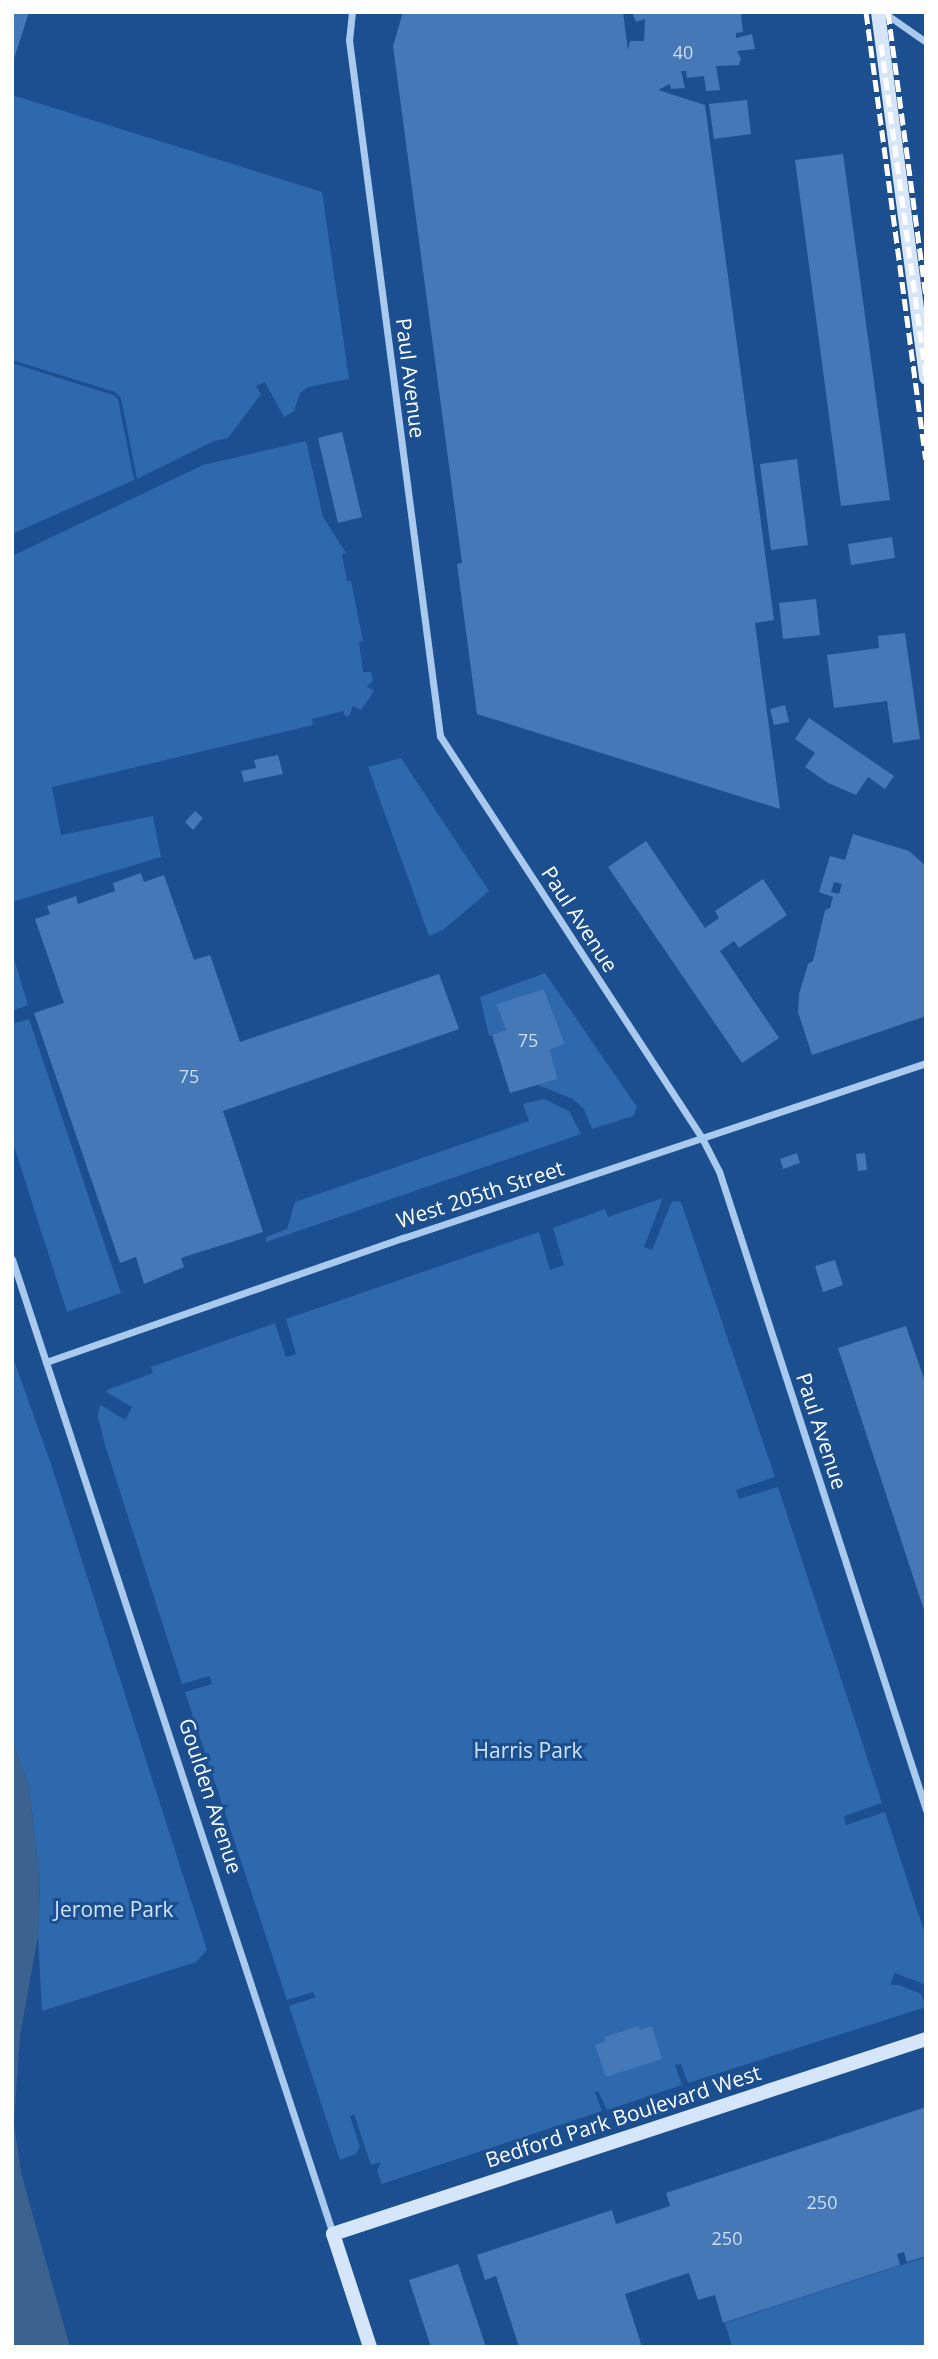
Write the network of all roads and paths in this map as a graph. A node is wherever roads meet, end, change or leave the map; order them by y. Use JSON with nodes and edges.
{"nodes":[{"id":1,"x":352,"y":12,"type":"edge"},
{"id":2,"x":880,"y":12,"type":"edge"},
{"id":3,"x":926,"y":41,"type":"edge"},
{"id":4,"x":926,"y":378,"type":"edge"},
{"id":5,"x":926,"y":1063,"type":"edge"},
{"id":6,"x":702,"y":1138,"type":"junction"},
{"id":7,"x":12,"y":1259,"type":"edge"},
{"id":8,"x":46,"y":1362,"type":"junction"},
{"id":9,"x":926,"y":1810,"type":"edge"},
{"id":10,"x":926,"y":2039,"type":"edge"},
{"id":11,"x":333,"y":2234,"type":"junction"},
{"id":12,"x":370,"y":2347,"type":"edge"}],
"edges":[{"from":1,"to":6,"type":"street","name":"Paul Avenue"},
{"from":2,"to":3,"type":"street"},
{"from":2,"to":4,"type":"street"},
{"from":5,"to":6,"type":"street","name":"West 205th Street"},
{"from":6,"to":8,"type":"street","name":"West 205th Street"},
{"from":6,"to":9,"type":"street","name":"Paul Avenue"},
{"from":7,"to":8,"type":"street","name":"Goulden Avenue"},
{"from":8,"to":11,"type":"street","name":"Goulden Avenue"},
{"from":10,"to":11,"type":"street","name":"Bedford Park Boulevard West"},
{"from":11,"to":12,"type":"street","name":"Goulden Avenue"}]}
